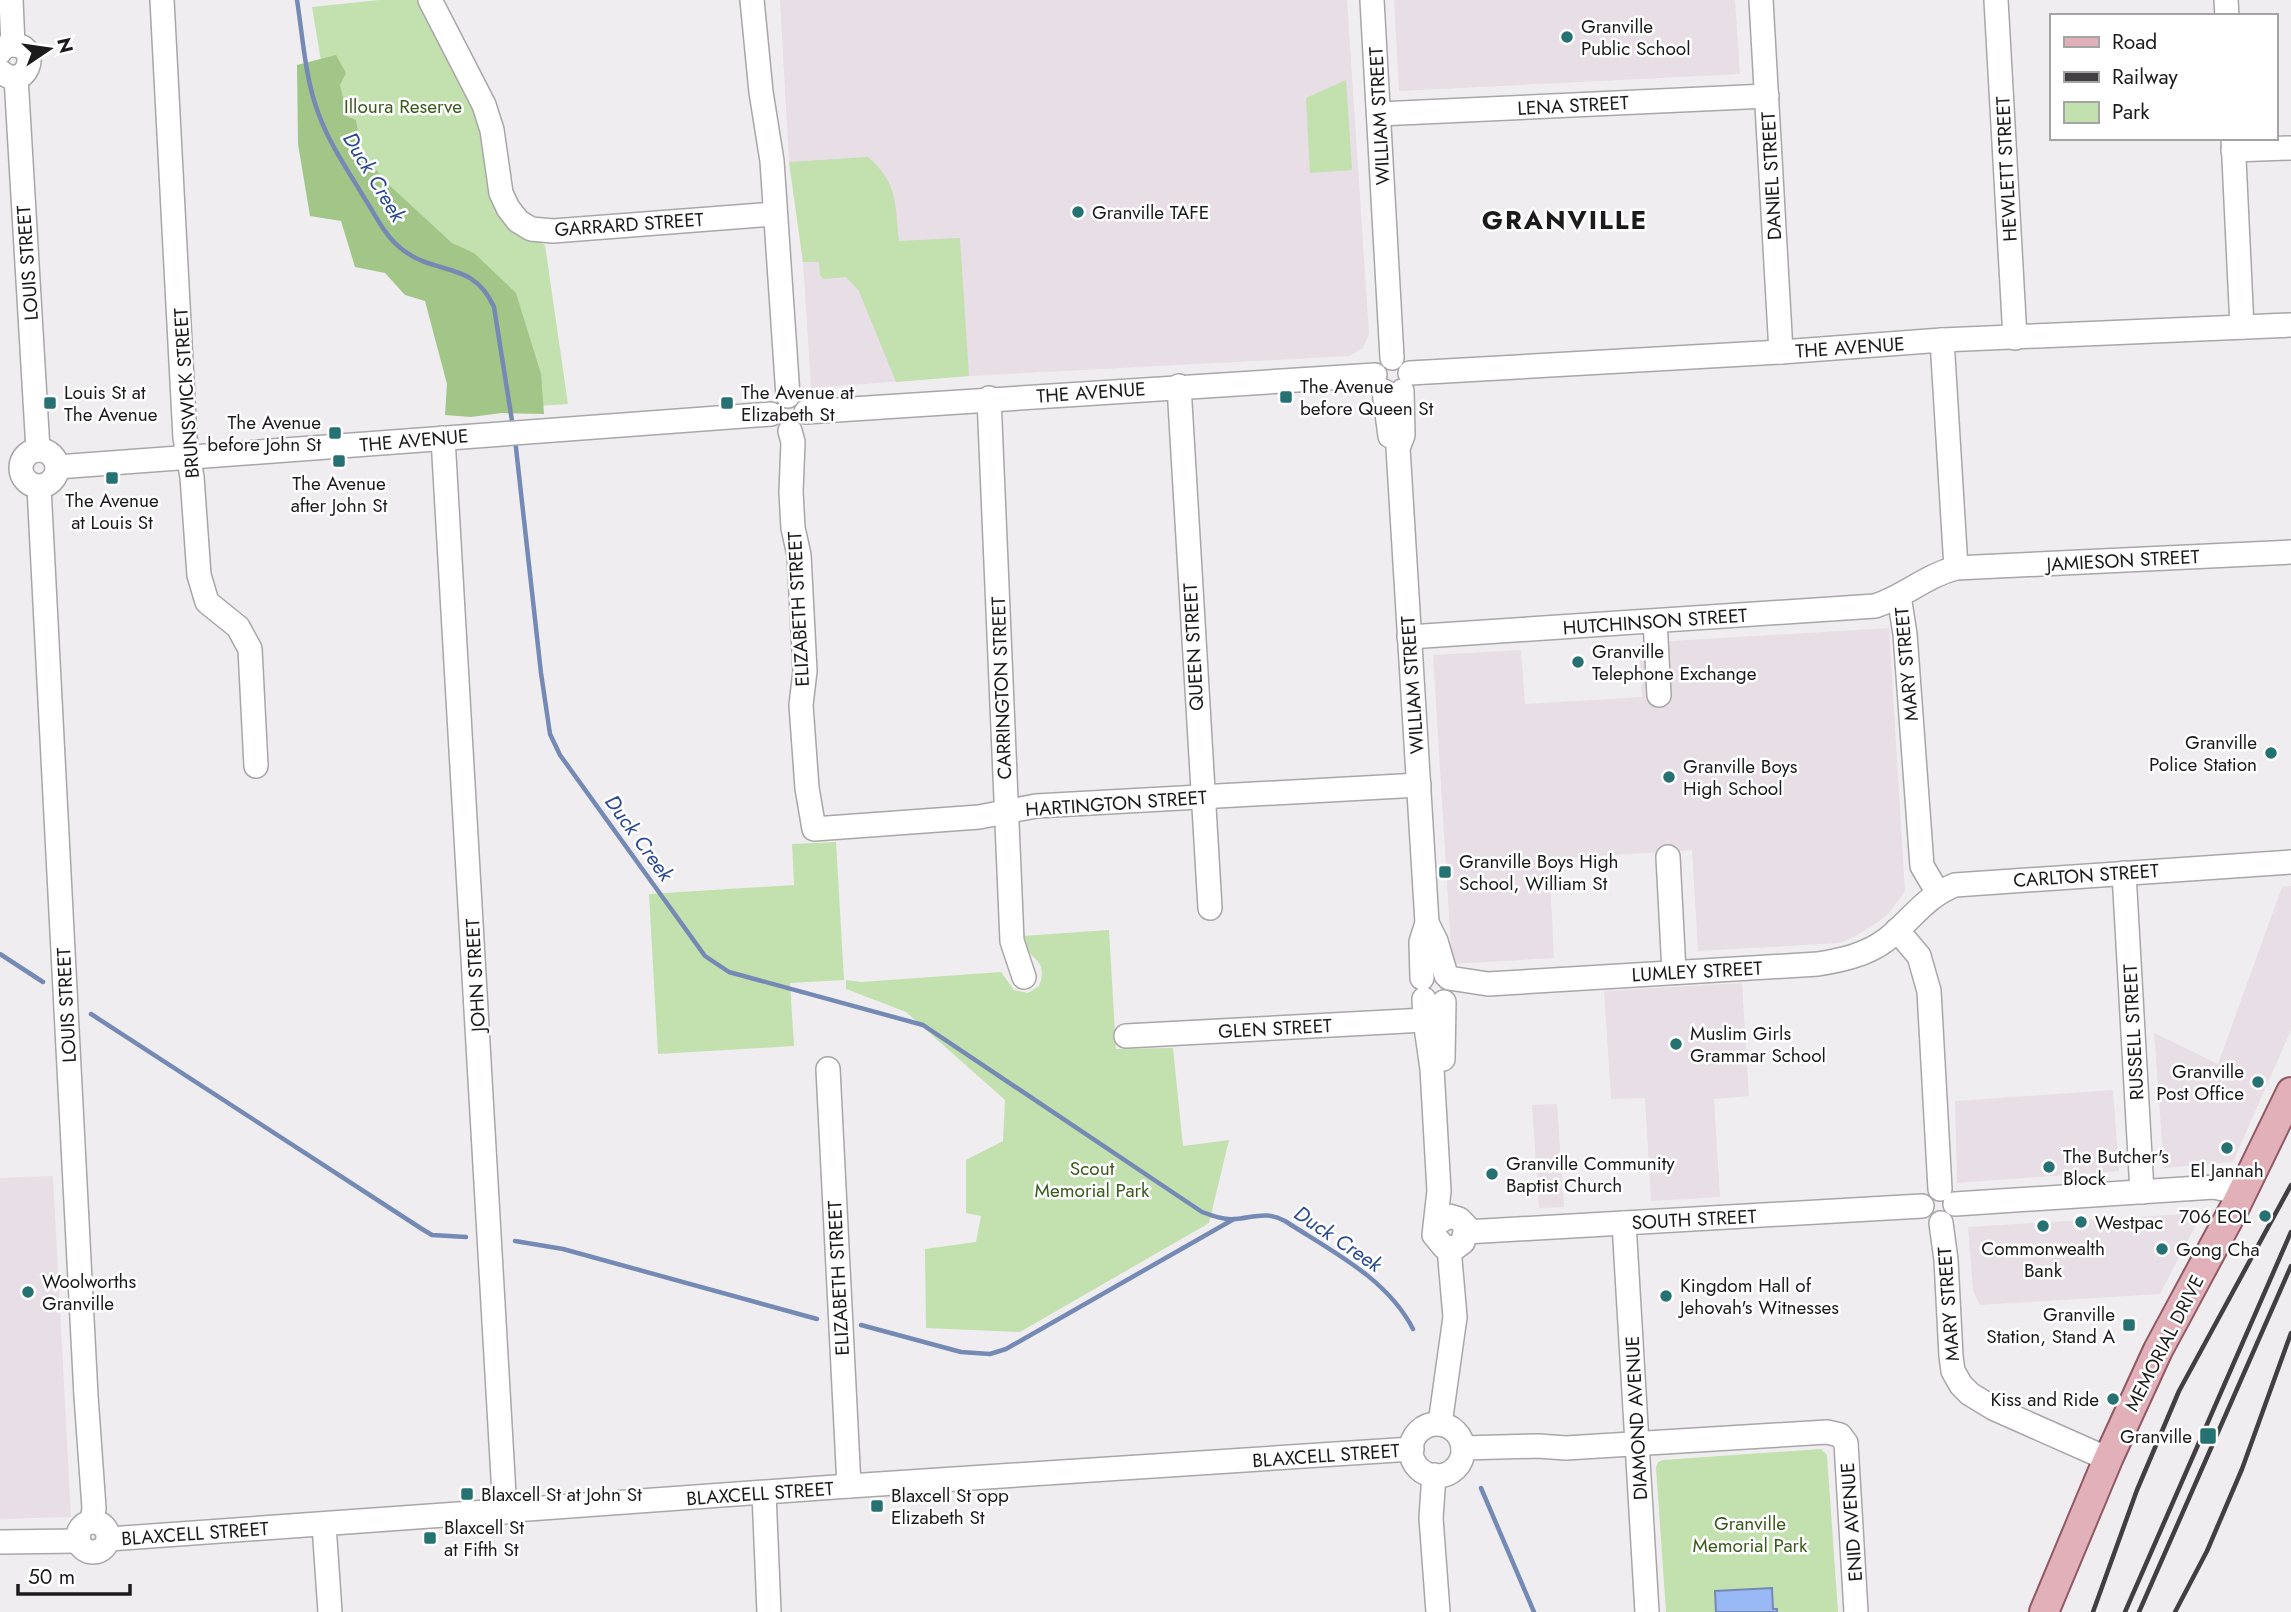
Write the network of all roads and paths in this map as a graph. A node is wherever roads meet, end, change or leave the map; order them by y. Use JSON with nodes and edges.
{"nodes":[{"id":1,"x":11,"y":0,"type":"edge"},
{"id":2,"x":162,"y":0,"type":"edge"},
{"id":3,"x":430,"y":0,"type":"edge"},
{"id":4,"x":752,"y":0,"type":"edge"},
{"id":5,"x":1372,"y":0,"type":"edge"},
{"id":6,"x":1761,"y":0,"type":"edge"},
{"id":7,"x":1996,"y":0,"type":"edge"},
{"id":8,"x":7,"y":48,"type":"edge"},
{"id":9,"x":8,"y":74,"type":"edge"},
{"id":10,"x":1767,"y":96,"type":"junction"},
{"id":11,"x":1379,"y":114,"type":"junction"},
{"id":12,"x":2233,"y":144,"type":"edge"},
{"id":13,"x":2291,"y":148,"type":"edge"},
{"id":14,"x":774,"y":214,"type":"junction"},
{"id":15,"x":2291,"y":325,"type":"edge"},
{"id":16,"x":2242,"y":327,"type":"junction"},
{"id":17,"x":2015,"y":338,"type":"junction"},
{"id":18,"x":1942,"y":340,"type":"junction"},
{"id":19,"x":1781,"y":352,"type":"junction"},
{"id":20,"x":1393,"y":383,"type":"junction"},
{"id":21,"x":1179,"y":386,"type":"junction"},
{"id":22,"x":788,"y":396,"type":"junction"},
{"id":23,"x":989,"y":398,"type":"junction"},
{"id":24,"x":806,"y":412,"type":"junction"},
{"id":25,"x":772,"y":414,"type":"junction"},
{"id":26,"x":790,"y":431,"type":"junction"},
{"id":27,"x":443,"y":438,"type":"junction"},
{"id":28,"x":38,"y":450,"type":"junction"},
{"id":29,"x":188,"y":458,"type":"junction"},
{"id":30,"x":57,"y":467,"type":"junction"},
{"id":31,"x":10,"y":470,"type":"edge"},
{"id":32,"x":39,"y":487,"type":"junction"},
{"id":33,"x":2291,"y":552,"type":"edge"},
{"id":34,"x":1956,"y":568,"type":"junction"},
{"id":35,"x":1899,"y":596,"type":"junction"},
{"id":36,"x":1655,"y":621,"type":"junction"},
{"id":37,"x":1409,"y":637,"type":"junction"},
{"id":38,"x":1660,"y":695,"type":"dead end"},
{"id":39,"x":256,"y":766,"type":"dead end"},
{"id":40,"x":1419,"y":785,"type":"junction"},
{"id":41,"x":1202,"y":797,"type":"junction"},
{"id":42,"x":1006,"y":811,"type":"junction"},
{"id":43,"x":814,"y":829,"type":"joint"},
{"id":44,"x":1668,"y":857,"type":"dead end"},
{"id":45,"x":2291,"y":862,"type":"edge"},
{"id":46,"x":2124,"y":873,"type":"junction"},
{"id":47,"x":1938,"y":892,"type":"junction"},
{"id":48,"x":1210,"y":908,"type":"dead end"},
{"id":49,"x":1898,"y":930,"type":"junction"},
{"id":50,"x":1674,"y":972,"type":"junction"},
{"id":51,"x":1024,"y":977,"type":"dead end"},
{"id":52,"x":1437,"y":993,"type":"junction"},
{"id":53,"x":1126,"y":1036,"type":"dead end"},
{"id":54,"x":828,"y":1069,"type":"dead end"},
{"id":55,"x":2291,"y":1092,"type":"edge"},
{"id":56,"x":2142,"y":1192,"type":"junction"},
{"id":57,"x":2242,"y":1193,"type":"junction"},
{"id":58,"x":1948,"y":1196,"type":"junction"},
{"id":59,"x":1922,"y":1206,"type":"junction"},
{"id":60,"x":1624,"y":1223,"type":"junction"},
{"id":61,"x":1941,"y":1223,"type":"junction"},
{"id":62,"x":1436,"y":1224,"type":"junction"},
{"id":63,"x":1463,"y":1225,"type":"junction"},
{"id":64,"x":1449,"y":1248,"type":"junction"},
{"id":65,"x":1440,"y":1424,"type":"junction"},
{"id":66,"x":1637,"y":1442,"type":"junction"},
{"id":67,"x":1463,"y":1448,"type":"junction"},
{"id":68,"x":1412,"y":1449,"type":"junction"},
{"id":69,"x":2108,"y":1459,"type":"junction"},
{"id":70,"x":1434,"y":1475,"type":"junction"},
{"id":71,"x":849,"y":1486,"type":"junction"},
{"id":72,"x":764,"y":1493,"type":"junction"},
{"id":73,"x":505,"y":1512,"type":"junction"},
{"id":74,"x":324,"y":1525,"type":"junction"},
{"id":75,"x":85,"y":1531,"type":"junction"},
{"id":76,"x":0,"y":1542,"type":"edge"},
{"id":77,"x":330,"y":1612,"type":"edge"},
{"id":78,"x":769,"y":1612,"type":"edge"},
{"id":79,"x":1438,"y":1612,"type":"edge"},
{"id":80,"x":1647,"y":1612,"type":"edge"},
{"id":81,"x":1856,"y":1612,"type":"edge"},
{"id":82,"x":2044,"y":1612,"type":"edge"}],
"edges":[{"from":1,"to":8,"type":"street"},
{"from":2,"to":29,"type":"street","name":"BRUNSWICK STREET"},
{"from":3,"to":14,"type":"street","name":"GARRARD STREET"},
{"from":4,"to":14,"type":"street"},
{"from":5,"to":11,"type":"street","name":"WILLIAM STREET"},
{"from":6,"to":10,"type":"street","name":"DANIEL STREET"},
{"from":7,"to":17,"type":"street","name":"HEWLETT STREET"},
{"from":8,"to":9,"type":"street","name":"LOUIS STREET"},
{"from":9,"to":28,"type":"street","name":"LOUIS STREET"},
{"from":10,"to":11,"type":"street","name":"LENA STREET"},
{"from":10,"to":19,"type":"street","name":"DANIEL STREET"},
{"from":11,"to":20,"type":"street","name":"WILLIAM STREET"},
{"from":12,"to":13,"type":"street"},
{"from":12,"to":16,"type":"street"},
{"from":14,"to":22,"type":"street"},
{"from":15,"to":16,"type":"street","name":"THE AVENUE"},
{"from":16,"to":17,"type":"street","name":"THE AVENUE"},
{"from":17,"to":18,"type":"street","name":"THE AVENUE"},
{"from":18,"to":19,"type":"street","name":"THE AVENUE"},
{"from":18,"to":34,"type":"street"},
{"from":19,"to":20,"type":"street","name":"THE AVENUE"},
{"from":20,"to":21,"type":"street","name":"THE AVENUE"},
{"from":20,"to":37,"type":"street","name":"WILLIAM STREET"},
{"from":21,"to":23,"type":"street","name":"THE AVENUE"},
{"from":21,"to":41,"type":"street","name":"QUEEN STREET"},
{"from":22,"to":24,"type":"street"},
{"from":22,"to":25,"type":"street"},
{"from":23,"to":24,"type":"street","name":"THE AVENUE"},
{"from":23,"to":42,"type":"street","name":"CARRINGTON STREET"},
{"from":24,"to":26,"type":"street"},
{"from":25,"to":26,"type":"street"},
{"from":25,"to":27,"type":"street","name":"THE AVENUE"},
{"from":26,"to":43,"type":"street","name":"ELIZABETH STREET"},
{"from":27,"to":29,"type":"street","name":"THE AVENUE"},
{"from":27,"to":73,"type":"street","name":"JOHN STREET"},
{"from":28,"to":30,"type":"street"},
{"from":28,"to":31,"type":"street"},
{"from":29,"to":30,"type":"street","name":"THE AVENUE"},
{"from":29,"to":39,"type":"street","name":"BRUNSWICK STREET"},
{"from":30,"to":32,"type":"street"},
{"from":31,"to":32,"type":"street"},
{"from":32,"to":75,"type":"street","name":"LOUIS STREET"},
{"from":33,"to":34,"type":"street","name":"JAMIESON STREET"},
{"from":34,"to":35,"type":"street","name":"MARY STREET"},
{"from":35,"to":36,"type":"street","name":"HUTCHINSON STREET"},
{"from":35,"to":47,"type":"street","name":"MARY STREET"},
{"from":36,"to":37,"type":"street","name":"HUTCHINSON STREET"},
{"from":36,"to":38,"type":"street"},
{"from":37,"to":40,"type":"street","name":"WILLIAM STREET"},
{"from":40,"to":41,"type":"street","name":"HARTINGTON STREET"},
{"from":40,"to":52,"type":"street","name":"WILLIAM STREET"},
{"from":41,"to":42,"type":"street","name":"HARTINGTON STREET"},
{"from":41,"to":48,"type":"street","name":"QUEEN STREET"},
{"from":42,"to":43,"type":"street","name":"HARTINGTON STREET"},
{"from":42,"to":51,"type":"street","name":"CARRINGTON STREET"},
{"from":44,"to":50,"type":"street"},
{"from":45,"to":46,"type":"street","name":"CARLTON STREET"},
{"from":46,"to":47,"type":"street","name":"CARLTON STREET"},
{"from":46,"to":56,"type":"street","name":"RUSSELL STREET"},
{"from":47,"to":49,"type":"street","name":"CARLTON STREET"},
{"from":49,"to":50,"type":"street","name":"LUMLEY STREET"},
{"from":49,"to":58,"type":"street"},
{"from":50,"to":52,"type":"street","name":"LUMLEY STREET"},
{"from":52,"to":53,"type":"street","name":"GLEN STREET"},
{"from":52,"to":62,"type":"street","name":"WILLIAM STREET"},
{"from":52,"to":63,"type":"street","name":"WILLIAM STREET"},
{"from":54,"to":71,"type":"street","name":"ELIZABETH STREET"},
{"from":55,"to":57,"type":"main road","name":"MEMORIAL DRIVE"},
{"from":56,"to":57,"type":"street"},
{"from":56,"to":58,"type":"street"},
{"from":57,"to":69,"type":"main road","name":"MEMORIAL DRIVE"},
{"from":58,"to":59,"type":"street"},
{"from":58,"to":61,"type":"street"},
{"from":59,"to":60,"type":"street","name":"SOUTH STREET"},
{"from":59,"to":61,"type":"street"},
{"from":60,"to":63,"type":"street","name":"SOUTH STREET"},
{"from":60,"to":66,"type":"street","name":"DIAMOND AVENUE"},
{"from":61,"to":69,"type":"street","name":"MARY STREET"},
{"from":62,"to":63,"type":"street"},
{"from":62,"to":64,"type":"street"},
{"from":63,"to":64,"type":"street"},
{"from":64,"to":65,"type":"street"},
{"from":65,"to":67,"type":"street"},
{"from":65,"to":68,"type":"street"},
{"from":66,"to":67,"type":"street"},
{"from":66,"to":80,"type":"street","name":"DIAMOND AVENUE"},
{"from":66,"to":81,"type":"street","name":"ENID AVENUE"},
{"from":67,"to":70,"type":"street"},
{"from":68,"to":70,"type":"street"},
{"from":68,"to":71,"type":"street","name":"BLAXCELL STREET"},
{"from":69,"to":82,"type":"main road","name":"MEMORIAL DRIVE"},
{"from":70,"to":79,"type":"street"},
{"from":71,"to":72,"type":"street","name":"BLAXCELL STREET"},
{"from":72,"to":73,"type":"street","name":"BLAXCELL STREET"},
{"from":72,"to":78,"type":"street"},
{"from":73,"to":74,"type":"street","name":"BLAXCELL STREET"},
{"from":74,"to":75,"type":"street","name":"BLAXCELL STREET"},
{"from":74,"to":77,"type":"street"},
{"from":75,"to":76,"type":"street"}]}
